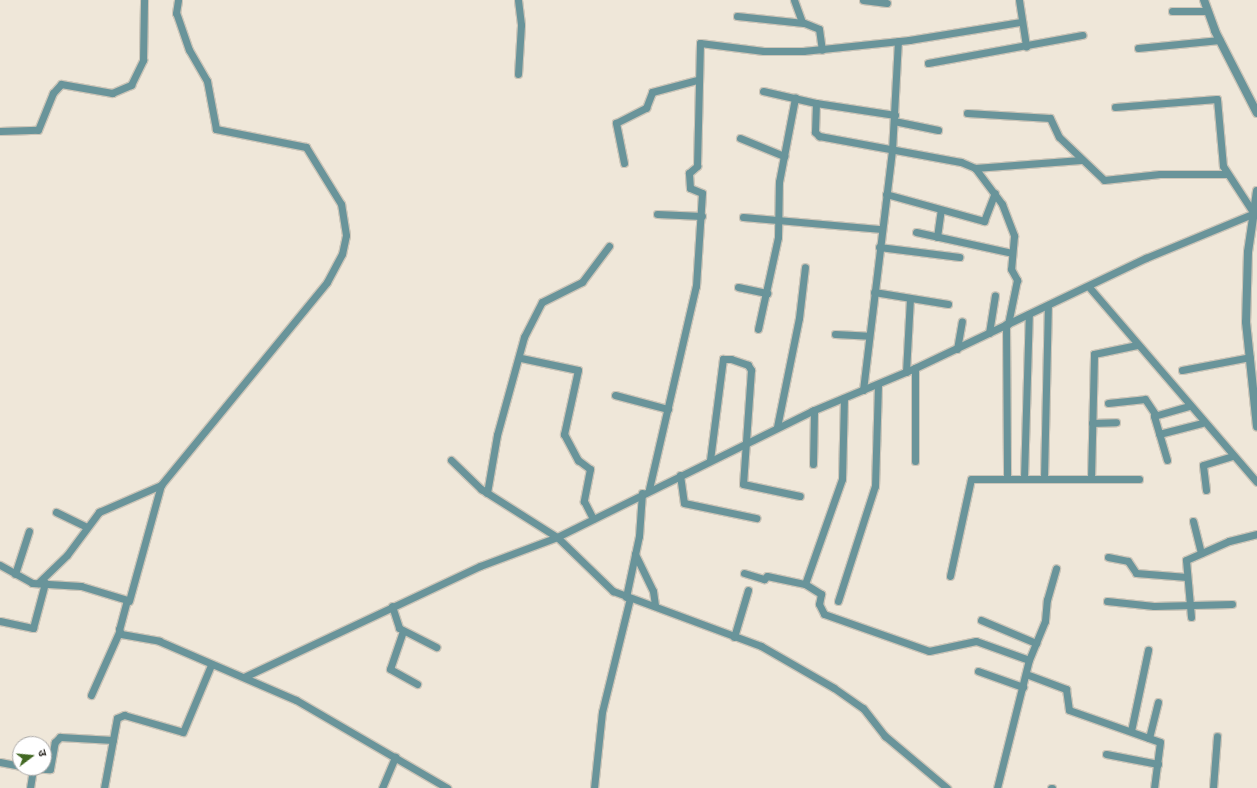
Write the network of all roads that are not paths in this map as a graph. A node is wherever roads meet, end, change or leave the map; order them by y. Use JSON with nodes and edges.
{"nodes":[{"id":1,"x":144,"y":0,"type":"edge"},
{"id":2,"x":178,"y":0,"type":"edge"},
{"id":3,"x":518,"y":0,"type":"edge"},
{"id":4,"x":794,"y":0,"type":"edge"},
{"id":5,"x":863,"y":0,"type":"edge"},
{"id":6,"x":1019,"y":0,"type":"edge"},
{"id":7,"x":1204,"y":0,"type":"edge"},
{"id":8,"x":887,"y":4,"type":"dead end"},
{"id":9,"x":1172,"y":11,"type":"dead end"},
{"id":10,"x":1207,"y":11,"type":"junction"},
{"id":11,"x":737,"y":16,"type":"dead end"},
{"id":12,"x":1020,"y":22,"type":"junction"},
{"id":13,"x":804,"y":23,"type":"junction"},
{"id":14,"x":1082,"y":35,"type":"dead end"},
{"id":15,"x":1220,"y":40,"type":"junction"},
{"id":16,"x":898,"y":41,"type":"junction"},
{"id":17,"x":1026,"y":46,"type":"junction"},
{"id":18,"x":1138,"y":48,"type":"dead end"},
{"id":19,"x":822,"y":50,"type":"junction"},
{"id":20,"x":928,"y":63,"type":"dead end"},
{"id":21,"x":518,"y":74,"type":"dead end"},
{"id":22,"x":697,"y":80,"type":"junction"},
{"id":23,"x":763,"y":91,"type":"dead end"},
{"id":24,"x":795,"y":98,"type":"junction"},
{"id":25,"x":816,"y":103,"type":"junction"},
{"id":26,"x":1115,"y":107,"type":"dead end"},
{"id":27,"x":967,"y":113,"type":"dead end"},
{"id":28,"x":1257,"y":113,"type":"edge"},
{"id":29,"x":894,"y":118,"type":"junction"},
{"id":30,"x":938,"y":130,"type":"dead end"},
{"id":31,"x":0,"y":131,"type":"edge"},
{"id":32,"x":740,"y":138,"type":"dead end"},
{"id":33,"x":892,"y":151,"type":"junction"},
{"id":34,"x":784,"y":156,"type":"junction"},
{"id":35,"x":1081,"y":160,"type":"junction"},
{"id":36,"x":624,"y":163,"type":"dead end"},
{"id":37,"x":975,"y":168,"type":"junction"},
{"id":38,"x":1226,"y":174,"type":"junction"},
{"id":39,"x":1257,"y":191,"type":"edge"},
{"id":40,"x":995,"y":193,"type":"junction"},
{"id":41,"x":886,"y":194,"type":"junction"},
{"id":42,"x":941,"y":210,"type":"junction"},
{"id":43,"x":1255,"y":212,"type":"edge"},
{"id":44,"x":657,"y":214,"type":"dead end"},
{"id":45,"x":702,"y":216,"type":"junction"},
{"id":46,"x":743,"y":217,"type":"dead end"},
{"id":47,"x":780,"y":219,"type":"junction"},
{"id":48,"x":881,"y":229,"type":"junction"},
{"id":49,"x":916,"y":232,"type":"dead end"},
{"id":50,"x":937,"y":237,"type":"junction"},
{"id":51,"x":609,"y":246,"type":"dead end"},
{"id":52,"x":879,"y":247,"type":"junction"},
{"id":53,"x":1012,"y":253,"type":"junction"},
{"id":54,"x":959,"y":257,"type":"dead end"},
{"id":55,"x":805,"y":268,"type":"dead end"},
{"id":56,"x":738,"y":287,"type":"dead end"},
{"id":57,"x":1089,"y":287,"type":"junction"},
{"id":58,"x":874,"y":292,"type":"junction"},
{"id":59,"x":767,"y":293,"type":"junction"},
{"id":60,"x":995,"y":295,"type":"dead end"},
{"id":61,"x":910,"y":298,"type":"junction"},
{"id":62,"x":948,"y":304,"type":"dead end"},
{"id":63,"x":1048,"y":306,"type":"junction"},
{"id":64,"x":1029,"y":314,"type":"junction"},
{"id":65,"x":962,"y":321,"type":"dead end"},
{"id":66,"x":1007,"y":324,"type":"junction"},
{"id":67,"x":758,"y":329,"type":"dead end"},
{"id":68,"x":989,"y":333,"type":"junction"},
{"id":69,"x":835,"y":334,"type":"dead end"},
{"id":70,"x":869,"y":336,"type":"junction"},
{"id":71,"x":1137,"y":345,"type":"junction"},
{"id":72,"x":957,"y":349,"type":"junction"},
{"id":73,"x":1250,"y":357,"type":"junction"},
{"id":74,"x":521,"y":358,"type":"junction"},
{"id":75,"x":915,"y":368,"type":"junction"},
{"id":76,"x":1254,"y":368,"type":"edge"},
{"id":77,"x":1182,"y":370,"type":"dead end"},
{"id":78,"x":906,"y":372,"type":"junction"},
{"id":79,"x":878,"y":384,"type":"junction"},
{"id":80,"x":863,"y":390,"type":"junction"},
{"id":81,"x":615,"y":395,"type":"dead end"},
{"id":82,"x":844,"y":398,"type":"junction"},
{"id":83,"x":1108,"y":403,"type":"dead end"},
{"id":84,"x":1188,"y":406,"type":"junction"},
{"id":85,"x":668,"y":409,"type":"junction"},
{"id":86,"x":814,"y":410,"type":"junction"},
{"id":87,"x":1155,"y":414,"type":"junction"},
{"id":88,"x":1116,"y":422,"type":"dead end"},
{"id":89,"x":1092,"y":423,"type":"junction"},
{"id":90,"x":1202,"y":423,"type":"junction"},
{"id":91,"x":1257,"y":426,"type":"edge"},
{"id":92,"x":777,"y":427,"type":"junction"},
{"id":93,"x":1159,"y":434,"type":"junction"},
{"id":94,"x":744,"y":444,"type":"junction"},
{"id":95,"x":1232,"y":456,"type":"junction"},
{"id":96,"x":451,"y":460,"type":"dead end"},
{"id":97,"x":710,"y":460,"type":"junction"},
{"id":98,"x":1167,"y":460,"type":"dead end"},
{"id":99,"x":915,"y":461,"type":"dead end"},
{"id":100,"x":813,"y":464,"type":"dead end"},
{"id":101,"x":680,"y":475,"type":"junction"},
{"id":102,"x":1007,"y":478,"type":"junction"},
{"id":103,"x":1024,"y":478,"type":"junction"},
{"id":104,"x":1044,"y":478,"type":"junction"},
{"id":105,"x":1091,"y":479,"type":"junction"},
{"id":106,"x":1139,"y":479,"type":"dead end"},
{"id":107,"x":1257,"y":482,"type":"edge"},
{"id":108,"x":161,"y":485,"type":"junction"},
{"id":109,"x":1206,"y":490,"type":"dead end"},
{"id":110,"x":646,"y":491,"type":"junction"},
{"id":111,"x":487,"y":493,"type":"junction"},
{"id":112,"x":800,"y":496,"type":"dead end"},
{"id":113,"x":56,"y":512,"type":"dead end"},
{"id":114,"x":756,"y":518,"type":"dead end"},
{"id":115,"x":593,"y":519,"type":"junction"},
{"id":116,"x":1193,"y":521,"type":"dead end"},
{"id":117,"x":87,"y":527,"type":"junction"},
{"id":118,"x":29,"y":530,"type":"dead end"},
{"id":119,"x":1257,"y":534,"type":"edge"},
{"id":120,"x":557,"y":537,"type":"junction"},
{"id":121,"x":635,"y":553,"type":"junction"},
{"id":122,"x":1201,"y":553,"type":"junction"},
{"id":123,"x":1108,"y":557,"type":"dead end"},
{"id":124,"x":0,"y":565,"type":"edge"},
{"id":125,"x":1056,"y":568,"type":"dead end"},
{"id":126,"x":744,"y":573,"type":"dead end"},
{"id":127,"x":15,"y":574,"type":"junction"},
{"id":128,"x":950,"y":576,"type":"dead end"},
{"id":129,"x":1187,"y":577,"type":"junction"},
{"id":130,"x":42,"y":583,"type":"junction"},
{"id":131,"x":805,"y":584,"type":"junction"},
{"id":132,"x":748,"y":590,"type":"dead end"},
{"id":133,"x":628,"y":598,"type":"junction"},
{"id":134,"x":128,"y":601,"type":"junction"},
{"id":135,"x":838,"y":601,"type":"dead end"},
{"id":136,"x":1107,"y":601,"type":"dead end"},
{"id":137,"x":1232,"y":604,"type":"dead end"},
{"id":138,"x":392,"y":606,"type":"junction"},
{"id":139,"x":655,"y":606,"type":"junction"},
{"id":140,"x":1190,"y":606,"type":"junction"},
{"id":141,"x":1191,"y":617,"type":"dead end"},
{"id":142,"x":0,"y":620,"type":"edge"},
{"id":143,"x":981,"y":620,"type":"dead end"},
{"id":144,"x":403,"y":631,"type":"junction"},
{"id":145,"x":119,"y":632,"type":"junction"},
{"id":146,"x":734,"y":637,"type":"junction"},
{"id":147,"x":1036,"y":643,"type":"junction"},
{"id":148,"x":436,"y":647,"type":"dead end"},
{"id":149,"x":1148,"y":650,"type":"dead end"},
{"id":150,"x":1029,"y":660,"type":"junction"},
{"id":151,"x":211,"y":664,"type":"junction"},
{"id":152,"x":978,"y":671,"type":"dead end"},
{"id":153,"x":1026,"y":674,"type":"junction"},
{"id":154,"x":244,"y":677,"type":"junction"},
{"id":155,"x":417,"y":684,"type":"dead end"},
{"id":156,"x":1023,"y":687,"type":"junction"},
{"id":157,"x":91,"y":695,"type":"dead end"},
{"id":158,"x":1158,"y":702,"type":"dead end"},
{"id":159,"x":1131,"y":731,"type":"junction"},
{"id":160,"x":1217,"y":736,"type":"dead end"},
{"id":161,"x":1150,"y":738,"type":"junction"},
{"id":162,"x":113,"y":740,"type":"junction"},
{"id":163,"x":1106,"y":754,"type":"dead end"},
{"id":164,"x":395,"y":757,"type":"junction"},
{"id":165,"x":52,"y":758,"type":"edge"},
{"id":166,"x":0,"y":762,"type":"edge"},
{"id":167,"x":12,"y":764,"type":"edge"},
{"id":168,"x":1158,"y":764,"type":"junction"},
{"id":169,"x":30,"y":776,"type":"edge"},
{"id":170,"x":30,"y":788,"type":"edge"},
{"id":171,"x":104,"y":788,"type":"edge"},
{"id":172,"x":382,"y":788,"type":"edge"},
{"id":173,"x":447,"y":788,"type":"edge"},
{"id":174,"x":594,"y":788,"type":"edge"},
{"id":175,"x":947,"y":788,"type":"edge"},
{"id":176,"x":997,"y":788,"type":"edge"},
{"id":177,"x":1154,"y":788,"type":"edge"},
{"id":178,"x":1213,"y":788,"type":"edge"}],
"edges":[{"from":1,"to":31,"type":"street"},
{"from":2,"to":108,"type":"street"},
{"from":3,"to":21,"type":"street"},
{"from":4,"to":13,"type":"street"},
{"from":5,"to":8,"type":"street"},
{"from":6,"to":12,"type":"street"},
{"from":7,"to":10,"type":"street"},
{"from":9,"to":10,"type":"street"},
{"from":10,"to":15,"type":"street"},
{"from":11,"to":13,"type":"street"},
{"from":12,"to":16,"type":"street"},
{"from":12,"to":17,"type":"street"},
{"from":13,"to":19,"type":"street"},
{"from":14,"to":17,"type":"street"},
{"from":15,"to":18,"type":"street"},
{"from":15,"to":28,"type":"street"},
{"from":16,"to":19,"type":"street"},
{"from":16,"to":29,"type":"street"},
{"from":17,"to":20,"type":"street"},
{"from":19,"to":22,"type":"street"},
{"from":22,"to":36,"type":"street"},
{"from":22,"to":45,"type":"street"},
{"from":23,"to":24,"type":"street"},
{"from":24,"to":25,"type":"street"},
{"from":24,"to":34,"type":"street"},
{"from":25,"to":29,"type":"street"},
{"from":25,"to":33,"type":"street"},
{"from":26,"to":38,"type":"street"},
{"from":27,"to":35,"type":"street"},
{"from":29,"to":30,"type":"street"},
{"from":29,"to":33,"type":"street"},
{"from":32,"to":34,"type":"street"},
{"from":33,"to":37,"type":"street"},
{"from":33,"to":41,"type":"street"},
{"from":34,"to":47,"type":"street"},
{"from":35,"to":37,"type":"street"},
{"from":35,"to":38,"type":"street"},
{"from":37,"to":40,"type":"street"},
{"from":38,"to":43,"type":"street"},
{"from":39,"to":43,"type":"street"},
{"from":40,"to":42,"type":"street"},
{"from":40,"to":53,"type":"street"},
{"from":41,"to":42,"type":"street"},
{"from":41,"to":48,"type":"street"},
{"from":42,"to":50,"type":"street"},
{"from":43,"to":57,"type":"street"},
{"from":43,"to":73,"type":"street"},
{"from":44,"to":45,"type":"street"},
{"from":45,"to":85,"type":"street"},
{"from":46,"to":47,"type":"street"},
{"from":47,"to":48,"type":"street"},
{"from":47,"to":59,"type":"street"},
{"from":48,"to":52,"type":"street"},
{"from":49,"to":50,"type":"street"},
{"from":50,"to":53,"type":"street"},
{"from":51,"to":74,"type":"street"},
{"from":52,"to":54,"type":"street"},
{"from":52,"to":58,"type":"street"},
{"from":53,"to":66,"type":"street"},
{"from":55,"to":92,"type":"street"},
{"from":56,"to":59,"type":"street"},
{"from":57,"to":63,"type":"street"},
{"from":57,"to":71,"type":"street"},
{"from":58,"to":61,"type":"street"},
{"from":58,"to":70,"type":"street"},
{"from":59,"to":67,"type":"street"},
{"from":60,"to":68,"type":"street"},
{"from":61,"to":62,"type":"street"},
{"from":61,"to":78,"type":"street"},
{"from":63,"to":64,"type":"street"},
{"from":63,"to":104,"type":"street"},
{"from":64,"to":66,"type":"street"},
{"from":64,"to":103,"type":"street"},
{"from":65,"to":72,"type":"street"},
{"from":66,"to":68,"type":"street"},
{"from":66,"to":102,"type":"street"},
{"from":68,"to":72,"type":"street"},
{"from":69,"to":70,"type":"street"},
{"from":70,"to":80,"type":"street"},
{"from":71,"to":84,"type":"street"},
{"from":71,"to":89,"type":"street"},
{"from":72,"to":75,"type":"street"},
{"from":73,"to":76,"type":"street"},
{"from":73,"to":77,"type":"street"},
{"from":74,"to":111,"type":"street"},
{"from":74,"to":115,"type":"street"},
{"from":75,"to":78,"type":"street"},
{"from":75,"to":99,"type":"street"},
{"from":76,"to":91,"type":"street"},
{"from":78,"to":79,"type":"street"},
{"from":79,"to":80,"type":"street"},
{"from":79,"to":135,"type":"street"},
{"from":80,"to":82,"type":"street"},
{"from":81,"to":85,"type":"street"},
{"from":82,"to":86,"type":"street"},
{"from":82,"to":131,"type":"street"},
{"from":83,"to":87,"type":"street"},
{"from":84,"to":87,"type":"street"},
{"from":84,"to":90,"type":"street"},
{"from":85,"to":110,"type":"street"},
{"from":86,"to":92,"type":"street"},
{"from":86,"to":100,"type":"street"},
{"from":87,"to":93,"type":"street"},
{"from":88,"to":89,"type":"street"},
{"from":89,"to":105,"type":"street"},
{"from":90,"to":93,"type":"street"},
{"from":90,"to":95,"type":"street"},
{"from":92,"to":94,"type":"street"},
{"from":93,"to":98,"type":"street"},
{"from":94,"to":97,"type":"street"},
{"from":94,"to":97,"type":"street"},
{"from":94,"to":112,"type":"street"},
{"from":95,"to":107,"type":"street"},
{"from":95,"to":109,"type":"street"},
{"from":96,"to":111,"type":"street"},
{"from":97,"to":101,"type":"street"},
{"from":101,"to":110,"type":"street"},
{"from":101,"to":114,"type":"street"},
{"from":102,"to":103,"type":"street"},
{"from":102,"to":128,"type":"street"},
{"from":103,"to":104,"type":"street"},
{"from":104,"to":105,"type":"street"},
{"from":105,"to":106,"type":"street"},
{"from":108,"to":117,"type":"street"},
{"from":108,"to":134,"type":"street"},
{"from":110,"to":115,"type":"street"},
{"from":110,"to":121,"type":"street"},
{"from":111,"to":120,"type":"street"},
{"from":113,"to":117,"type":"street"},
{"from":115,"to":120,"type":"street"},
{"from":116,"to":122,"type":"street"},
{"from":117,"to":130,"type":"street"},
{"from":118,"to":127,"type":"street"},
{"from":119,"to":122,"type":"street"},
{"from":120,"to":133,"type":"street"},
{"from":120,"to":138,"type":"street"},
{"from":121,"to":133,"type":"street"},
{"from":121,"to":139,"type":"street"},
{"from":122,"to":129,"type":"street"},
{"from":123,"to":129,"type":"street"},
{"from":124,"to":127,"type":"street"},
{"from":125,"to":147,"type":"street"},
{"from":126,"to":131,"type":"street"},
{"from":127,"to":130,"type":"street"},
{"from":129,"to":140,"type":"street"},
{"from":130,"to":134,"type":"street"},
{"from":130,"to":142,"type":"street"},
{"from":131,"to":150,"type":"street"},
{"from":132,"to":146,"type":"street"},
{"from":133,"to":139,"type":"street"},
{"from":133,"to":174,"type":"street"},
{"from":134,"to":145,"type":"street"},
{"from":136,"to":140,"type":"street"},
{"from":137,"to":140,"type":"street"},
{"from":138,"to":144,"type":"street"},
{"from":138,"to":154,"type":"street"},
{"from":139,"to":146,"type":"street"},
{"from":140,"to":141,"type":"street"},
{"from":143,"to":147,"type":"street"},
{"from":144,"to":148,"type":"street"},
{"from":144,"to":155,"type":"street"},
{"from":145,"to":151,"type":"street"},
{"from":145,"to":157,"type":"street"},
{"from":146,"to":175,"type":"street"},
{"from":147,"to":150,"type":"street"},
{"from":149,"to":159,"type":"street"},
{"from":150,"to":153,"type":"street"},
{"from":151,"to":154,"type":"street"},
{"from":151,"to":162,"type":"street"},
{"from":152,"to":156,"type":"street"},
{"from":153,"to":156,"type":"street"},
{"from":153,"to":159,"type":"street"},
{"from":154,"to":164,"type":"street"},
{"from":156,"to":176,"type":"street"},
{"from":158,"to":161,"type":"street"},
{"from":159,"to":161,"type":"street"},
{"from":160,"to":178,"type":"street"},
{"from":161,"to":168,"type":"street"},
{"from":162,"to":165,"type":"street"},
{"from":162,"to":171,"type":"street"},
{"from":163,"to":168,"type":"street"},
{"from":164,"to":172,"type":"street"},
{"from":164,"to":173,"type":"street"},
{"from":166,"to":167,"type":"street"},
{"from":168,"to":177,"type":"street"},
{"from":169,"to":170,"type":"street"}]}
